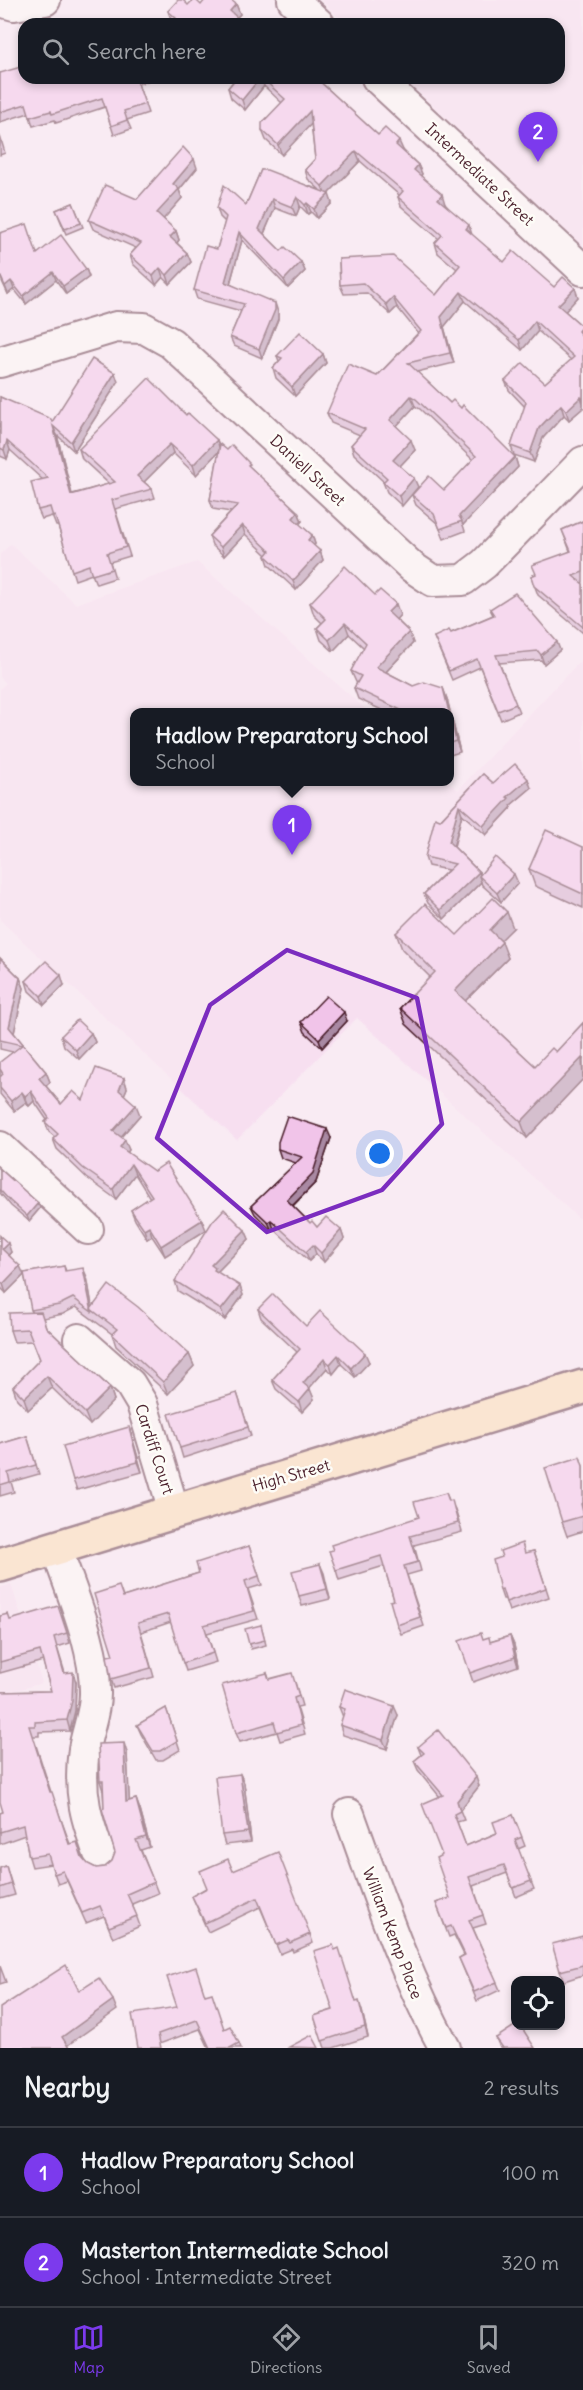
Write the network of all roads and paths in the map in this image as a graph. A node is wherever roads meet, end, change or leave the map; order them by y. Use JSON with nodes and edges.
{"nodes":[{"id":1,"x":45,"y":0,"type":"edge"},
{"id":2,"x":293,"y":0,"type":"edge"},
{"id":3,"x":0,"y":1,"type":"edge"},
{"id":4,"x":312,"y":18,"type":"edge"},
{"id":5,"x":383,"y":84,"type":"edge"},
{"id":6,"x":583,"y":270,"type":"edge"},
{"id":7,"x":0,"y":362,"type":"edge"},
{"id":8,"x":583,"y":462,"type":"edge"},
{"id":9,"x":0,"y":1148,"type":"edge"},
{"id":10,"x":88,"y":1229,"type":"dead end"},
{"id":11,"x":79,"y":1339,"type":"dead end"},
{"id":12,"x":583,"y":1387,"type":"edge"},
{"id":13,"x":174,"y":1510,"type":"junction"},
{"id":14,"x":56,"y":1547,"type":"junction"},
{"id":15,"x":0,"y":1565,"type":"edge"},
{"id":16,"x":349,"y":1814,"type":"dead end"},
{"id":17,"x":102,"y":1861,"type":"dead end"},
{"id":18,"x":445,"y":2048,"type":"edge"}],
"edges":[{"from":1,"to":3,"type":"street"},
{"from":2,"to":4,"type":"street"},
{"from":5,"to":6,"type":"street","name":"Intermediate Street"},
{"from":7,"to":8,"type":"street","name":"Daniell Street"},
{"from":9,"to":10,"type":"street"},
{"from":11,"to":13,"type":"street","name":"Cardiff Court"},
{"from":12,"to":13,"type":"highway","name":"High Street"},
{"from":13,"to":14,"type":"highway","name":"High Street"},
{"from":14,"to":15,"type":"highway","name":"High Street"},
{"from":14,"to":17,"type":"street"},
{"from":16,"to":18,"type":"street","name":"William Kemp Place"}]}
